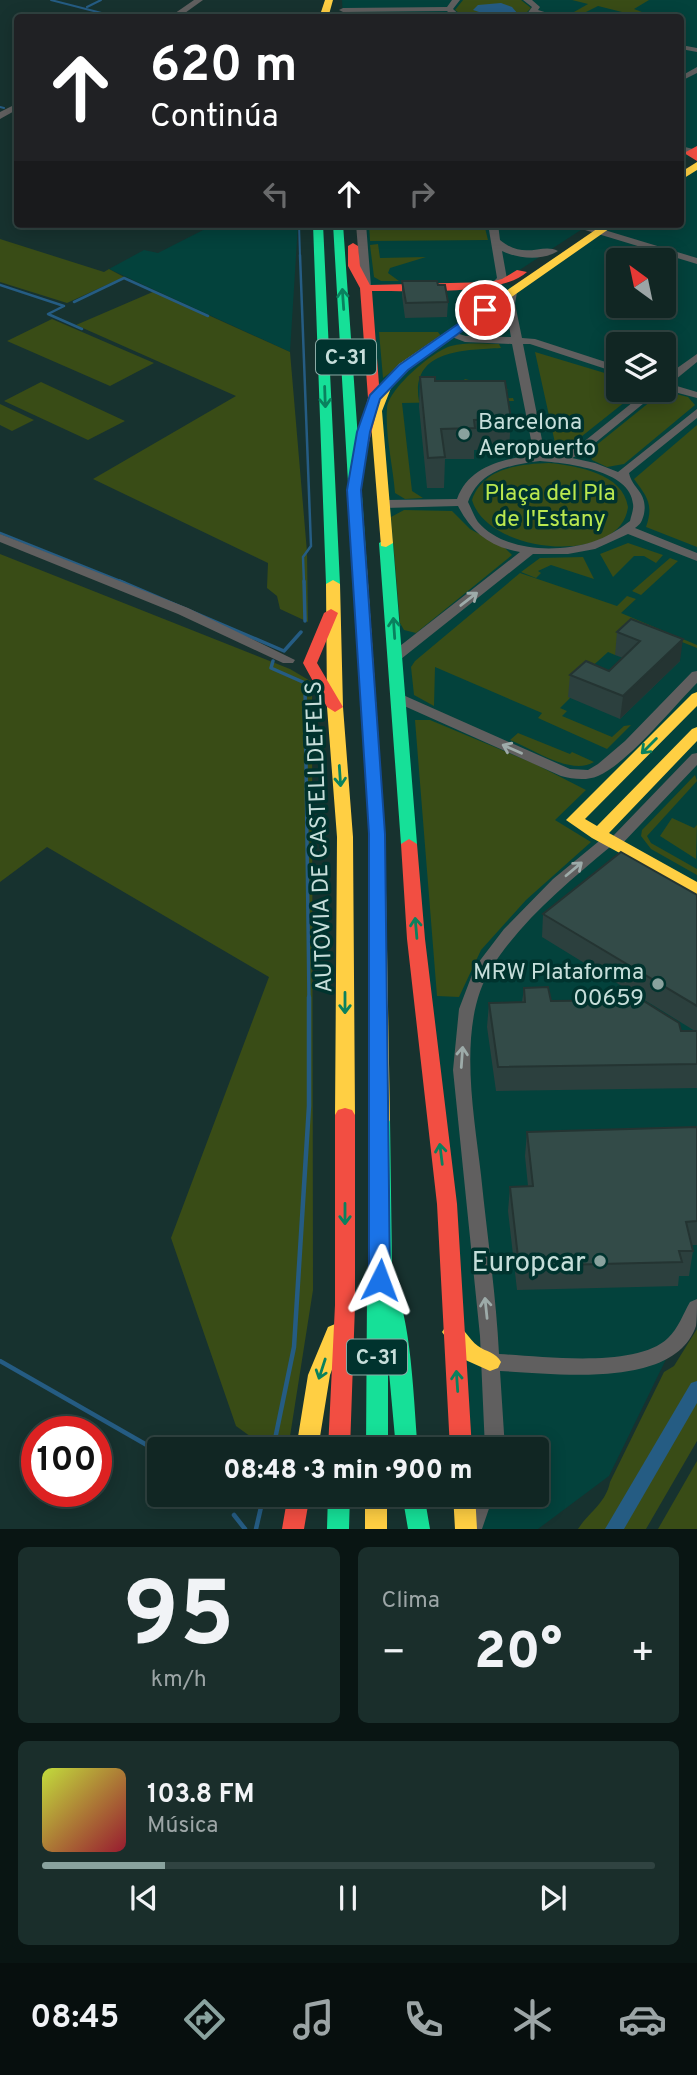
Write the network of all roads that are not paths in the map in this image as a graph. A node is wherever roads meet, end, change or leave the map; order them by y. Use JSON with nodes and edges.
{"nodes":[{"id":1,"x":199,"y":0,"type":"edge"},
{"id":2,"x":329,"y":0,"type":"edge"},
{"id":3,"x":342,"y":0,"type":"edge"},
{"id":4,"x":527,"y":0,"type":"edge"},
{"id":5,"x":453,"y":4,"type":"edge"},
{"id":6,"x":316,"y":12,"type":"edge"},
{"id":7,"x":533,"y":12,"type":"edge"},
{"id":8,"x":178,"y":14,"type":"edge"},
{"id":9,"x":343,"y":14,"type":"edge"},
{"id":10,"x":318,"y":228,"type":"edge"},
{"id":11,"x":338,"y":228,"type":"edge"},
{"id":12,"x":350,"y":228,"type":"edge"},
{"id":13,"x":361,"y":228,"type":"edge"},
{"id":14,"x":494,"y":228,"type":"edge"},
{"id":15,"x":595,"y":228,"type":"edge"},
{"id":16,"x":595,"y":228,"type":"edge"},
{"id":17,"x":600,"y":228,"type":"edge"},
{"id":18,"x":496,"y":241,"type":"junction"},
{"id":19,"x":553,"y":251,"type":"junction"},
{"id":20,"x":697,"y":261,"type":"edge"},
{"id":21,"x":503,"y":286,"type":"junction"},
{"id":22,"x":366,"y":288,"type":"junction"},
{"id":23,"x":449,"y":334,"type":"junction"},
{"id":24,"x":516,"y":338,"type":"junction"},
{"id":25,"x":465,"y":339,"type":"junction"},
{"id":26,"x":434,"y":345,"type":"junction"},
{"id":27,"x":697,"y":357,"type":"edge"},
{"id":28,"x":606,"y":366,"type":"edge"},
{"id":29,"x":676,"y":374,"type":"edge"},
{"id":30,"x":676,"y":389,"type":"edge"},
{"id":31,"x":379,"y":393,"type":"junction"},
{"id":32,"x":697,"y":396,"type":"edge"},
{"id":33,"x":640,"y":402,"type":"edge"},
{"id":34,"x":697,"y":412,"type":"edge"},
{"id":35,"x":540,"y":458,"type":"junction"},
{"id":36,"x":561,"y":459,"type":"junction"},
{"id":37,"x":625,"y":482,"type":"junction"},
{"id":38,"x":354,"y":490,"type":"junction"},
{"id":39,"x":462,"y":502,"type":"junction"},
{"id":40,"x":385,"y":504,"type":"junction"},
{"id":41,"x":629,"y":530,"type":"junction"},
{"id":42,"x":0,"y":538,"type":"edge"},
{"id":43,"x":530,"y":550,"type":"junction"},
{"id":44,"x":697,"y":557,"type":"edge"},
{"id":45,"x":334,"y":604,"type":"junction"},
{"id":46,"x":318,"y":646,"type":"junction"},
{"id":47,"x":396,"y":656,"type":"junction"},
{"id":48,"x":288,"y":660,"type":"junction"},
{"id":49,"x":697,"y":676,"type":"edge"},
{"id":50,"x":316,"y":677,"type":"junction"},
{"id":51,"x":697,"y":697,"type":"edge"},
{"id":52,"x":398,"y":698,"type":"junction"},
{"id":53,"x":335,"y":708,"type":"junction"},
{"id":54,"x":697,"y":732,"type":"edge"},
{"id":55,"x":697,"y":757,"type":"edge"},
{"id":56,"x":607,"y":839,"type":"junction"},
{"id":57,"x":697,"y":889,"type":"edge"},
{"id":58,"x":382,"y":1266,"type":"junction"},
{"id":59,"x":345,"y":1305,"type":"junction"},
{"id":60,"x":697,"y":1307,"type":"edge"},
{"id":61,"x":453,"y":1332,"type":"junction"},
{"id":62,"x":490,"y":1362,"type":"junction"},
{"id":63,"x":309,"y":1437,"type":"edge"},
{"id":64,"x":340,"y":1437,"type":"edge"},
{"id":65,"x":377,"y":1437,"type":"edge"},
{"id":66,"x":406,"y":1437,"type":"edge"},
{"id":67,"x":460,"y":1437,"type":"edge"},
{"id":68,"x":494,"y":1437,"type":"edge"},
{"id":69,"x":297,"y":1507,"type":"edge"},
{"id":70,"x":339,"y":1507,"type":"edge"},
{"id":71,"x":376,"y":1507,"type":"edge"},
{"id":72,"x":415,"y":1507,"type":"edge"},
{"id":73,"x":465,"y":1507,"type":"edge"},
{"id":74,"x":480,"y":1507,"type":"edge"},
{"id":75,"x":293,"y":1529,"type":"edge"},
{"id":76,"x":338,"y":1529,"type":"edge"},
{"id":77,"x":376,"y":1529,"type":"edge"},
{"id":78,"x":419,"y":1529,"type":"edge"},
{"id":79,"x":466,"y":1529,"type":"edge"},
{"id":80,"x":472,"y":1529,"type":"edge"}],
"edges":[{"from":1,"to":8,"type":"street"},
{"from":2,"to":6,"type":"main road"},
{"from":3,"to":9,"type":"street"},
{"from":4,"to":7,"type":"street"},
{"from":5,"to":9,"type":"street"},
{"from":10,"to":45,"type":"main road","name":"AUTOVIA DE CASTELLDEFELS","number":"C-31","one_way":true},
{"from":38,"to":11,"type":"main road","number":"C-31","one_way":true},
{"from":12,"to":22,"type":"main road"},
{"from":13,"to":22,"type":"street"},
{"from":14,"to":18,"type":"street"},
{"from":15,"to":19,"type":"main road"},
{"from":16,"to":21,"type":"main road"},
{"from":17,"to":20,"type":"street"},
{"from":18,"to":19,"type":"street"},
{"from":18,"to":21,"type":"street"},
{"from":19,"to":21,"type":"main road"},
{"from":21,"to":22,"type":"main road"},
{"from":21,"to":23,"type":"main road"},
{"from":21,"to":24,"type":"street"},
{"from":22,"to":31,"type":"main road"},
{"from":23,"to":25,"type":"street"},
{"from":23,"to":26,"type":"main road"},
{"from":24,"to":25,"type":"street"},
{"from":24,"to":28,"type":"street"},
{"from":24,"to":35,"type":"street"},
{"from":25,"to":26,"type":"street"},
{"from":26,"to":31,"type":"main road"},
{"from":27,"to":29,"type":"street"},
{"from":30,"to":32,"type":"street"},
{"from":31,"to":38,"type":"main road"},
{"from":31,"to":40,"type":"main road"},
{"from":33,"to":36,"type":"street"},
{"from":34,"to":37,"type":"street"},
{"from":35,"to":36,"type":"street"},
{"from":35,"to":39,"type":"street"},
{"from":36,"to":37,"type":"street"},
{"from":37,"to":41,"type":"street"},
{"from":38,"to":58,"type":"main road","number":"C-31"},
{"from":39,"to":40,"type":"street"},
{"from":39,"to":43,"type":"street"},
{"from":47,"to":40,"type":"main road","one_way":true},
{"from":41,"to":43,"type":"street"},
{"from":41,"to":44,"type":"street"},
{"from":42,"to":48,"type":"street"},
{"from":47,"to":43,"type":"street","one_way":true},
{"from":45,"to":46,"type":"main road"},
{"from":45,"to":53,"type":"main road","name":"AUTOVIA DE CASTELLDEFELS","number":"C-31"},
{"from":46,"to":48,"type":"main road"},
{"from":46,"to":50,"type":"main road"},
{"from":47,"to":52,"type":"main road"},
{"from":48,"to":50,"type":"main road"},
{"from":49,"to":52,"type":"street","one_way":true},
{"from":50,"to":53,"type":"main road"},
{"from":51,"to":56,"type":"main road","one_way":true},
{"from":61,"to":52,"type":"main road","one_way":true},
{"from":53,"to":59,"type":"main road","name":"AUTOVIA DE CASTELLDEFELS","number":"C-31","one_way":true},
{"from":54,"to":56,"type":"main road"},
{"from":55,"to":56,"type":"street"},
{"from":56,"to":57,"type":"main road"},
{"from":62,"to":56,"type":"street","one_way":true},
{"from":58,"to":65,"type":"main road","number":"C-31"},
{"from":58,"to":66,"type":"main road"},
{"from":59,"to":63,"type":"main road","one_way":true},
{"from":59,"to":64,"type":"main road","name":"AUTOVIA DE CASTELLDEFELS","number":"C-31"},
{"from":60,"to":62,"type":"street"},
{"from":61,"to":62,"type":"main road"},
{"from":67,"to":61,"type":"main road","one_way":true},
{"from":62,"to":68,"type":"street"},
{"from":69,"to":75,"type":"main road"},
{"from":70,"to":76,"type":"main road"},
{"from":71,"to":77,"type":"main road"},
{"from":72,"to":78,"type":"main road"},
{"from":73,"to":79,"type":"main road"},
{"from":74,"to":80,"type":"street"}]}
